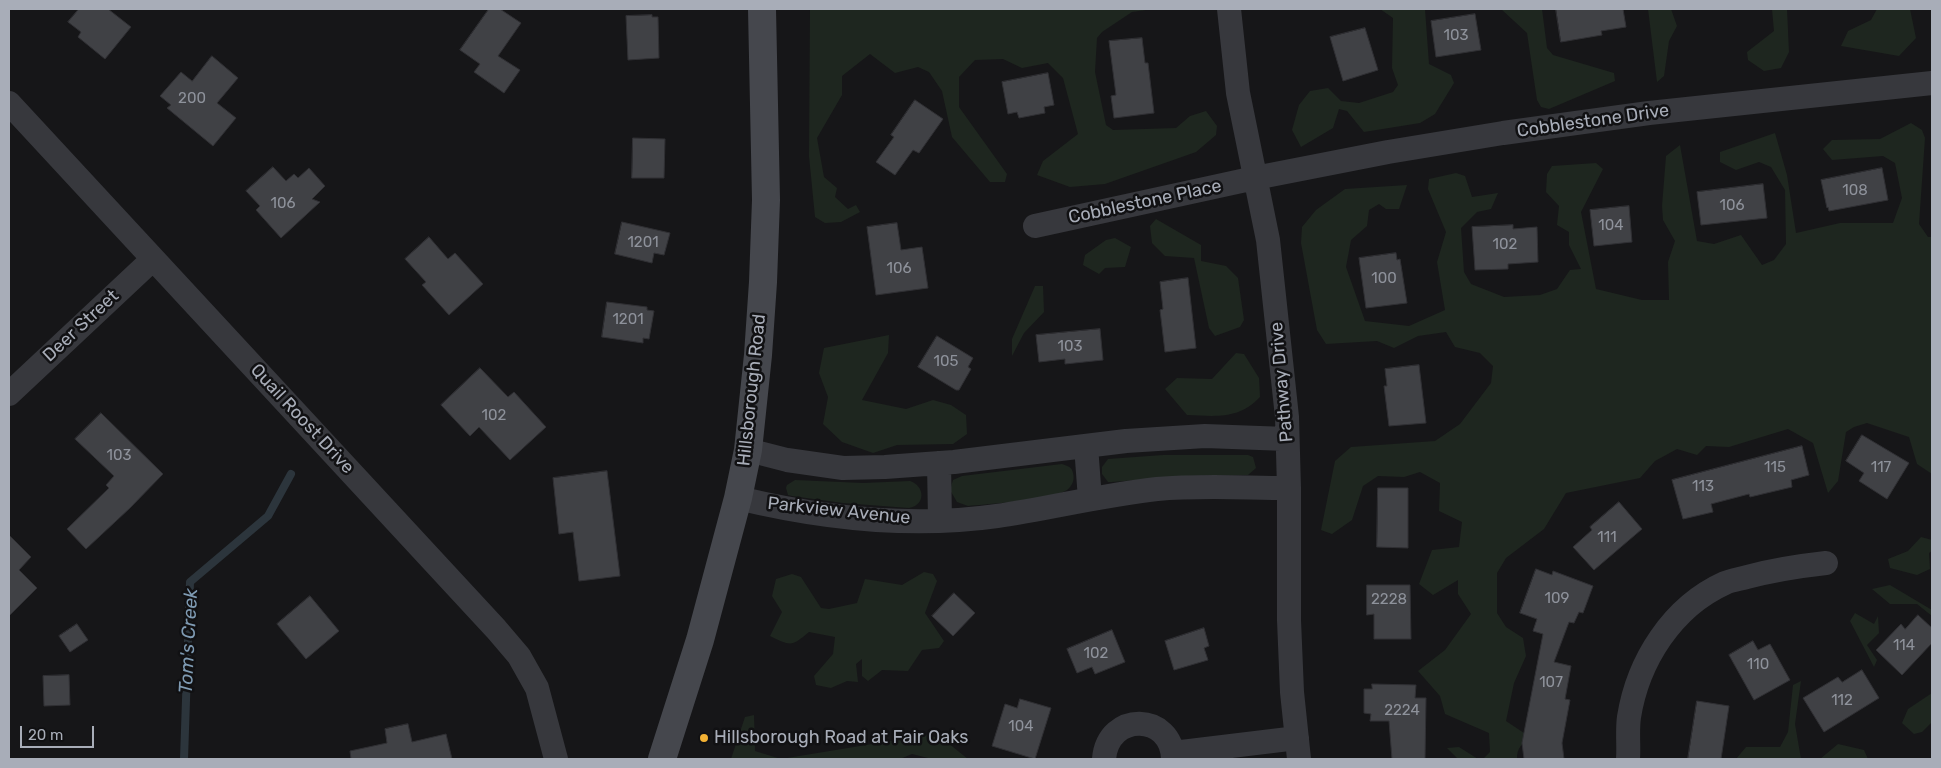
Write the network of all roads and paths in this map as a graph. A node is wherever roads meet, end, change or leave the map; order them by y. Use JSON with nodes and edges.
{"nodes":[{"id":1,"x":762,"y":9,"type":"edge"},
{"id":2,"x":1228,"y":9,"type":"edge"},
{"id":3,"x":1932,"y":83,"type":"edge"},
{"id":4,"x":9,"y":103,"type":"edge"},
{"id":5,"x":1256,"y":178,"type":"junction"},
{"id":6,"x":1035,"y":226,"type":"dead end"},
{"id":7,"x":153,"y":259,"type":"junction"},
{"id":8,"x":9,"y":394,"type":"edge"},
{"id":9,"x":1287,"y":439,"type":"junction"},
{"id":10,"x":1086,"y":446,"type":"junction"},
{"id":11,"x":748,"y":450,"type":"junction"},
{"id":12,"x":939,"y":463,"type":"junction"},
{"id":13,"x":1289,"y":488,"type":"junction"},
{"id":14,"x":738,"y":498,"type":"junction"},
{"id":15,"x":1090,"y":499,"type":"junction"},
{"id":16,"x":940,"y":520,"type":"junction"},
{"id":17,"x":1826,"y":563,"type":"dead end"},
{"id":18,"x":1298,"y":748,"type":"edge"},
{"id":19,"x":1173,"y":756,"type":"edge"},
{"id":20,"x":556,"y":759,"type":"edge"},
{"id":21,"x":662,"y":759,"type":"edge"},
{"id":22,"x":1104,"y":759,"type":"edge"},
{"id":23,"x":1628,"y":759,"type":"edge"}],
"edges":[{"from":1,"to":11,"type":"main road","name":"Hillsborough Road"},
{"from":2,"to":5,"type":"street","name":"Pathway Drive"},
{"from":3,"to":5,"type":"street","name":"Cobblestone Drive"},
{"from":4,"to":7,"type":"street","name":"Quail Roost Drive"},
{"from":5,"to":6,"type":"street","name":"Cobblestone Place"},
{"from":5,"to":9,"type":"street","name":"Pathway Drive"},
{"from":7,"to":8,"type":"street","name":"Deer Street"},
{"from":7,"to":20,"type":"street","name":"Quail Roost Drive"},
{"from":9,"to":10,"type":"street"},
{"from":9,"to":13,"type":"street","name":"Pathway Drive"},
{"from":10,"to":12,"type":"street"},
{"from":10,"to":15,"type":"street"},
{"from":11,"to":12,"type":"street"},
{"from":11,"to":14,"type":"main road","name":"Hillsborough Road"},
{"from":12,"to":16,"type":"street"},
{"from":13,"to":15,"type":"street","name":"Parkview Avenue"},
{"from":13,"to":18,"type":"street","name":"Pathway Drive"},
{"from":14,"to":16,"type":"street","name":"Parkview Avenue"},
{"from":14,"to":21,"type":"main road","name":"Hillsborough Road"},
{"from":15,"to":16,"type":"street","name":"Parkview Avenue"},
{"from":17,"to":23,"type":"street"},
{"from":18,"to":19,"type":"street"},
{"from":19,"to":22,"type":"street"}]}
